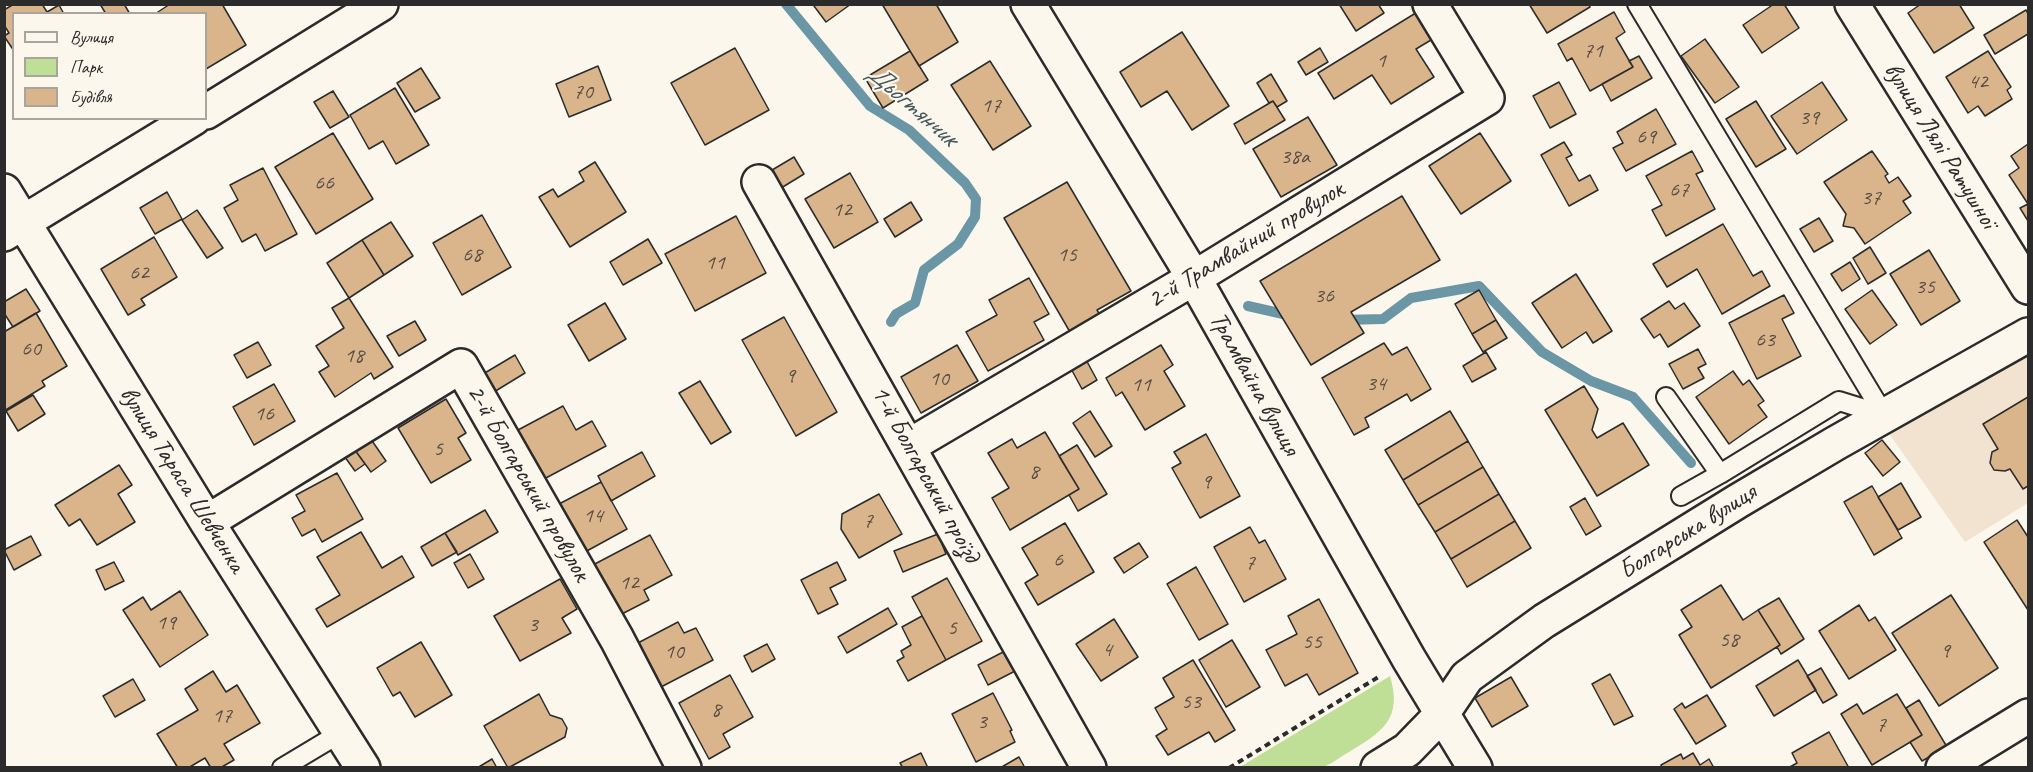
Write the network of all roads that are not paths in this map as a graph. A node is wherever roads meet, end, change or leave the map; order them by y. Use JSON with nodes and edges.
{"nodes":[{"id":1,"x":381,"y":4,"type":"edge"},
{"id":2,"x":1028,"y":4,"type":"edge"},
{"id":3,"x":1430,"y":4,"type":"edge"},
{"id":4,"x":1637,"y":4,"type":"edge"},
{"id":5,"x":1852,"y":4,"type":"edge"},
{"id":6,"x":207,"y":111,"type":"edge"},
{"id":7,"x":191,"y":120,"type":"edge"},
{"id":8,"x":759,"y":182,"type":"dead end"},
{"id":9,"x":4,"y":191,"type":"edge"},
{"id":10,"x":14,"y":228,"type":"edge"},
{"id":11,"x":1194,"y":278,"type":"junction"},
{"id":12,"x":2028,"y":287,"type":"edge"},
{"id":13,"x":2028,"y":334,"type":"edge"},
{"id":14,"x":1666,"y":397,"type":"dead end"},
{"id":15,"x":1884,"y":415,"type":"junction"},
{"id":16,"x":909,"y":446,"type":"junction"},
{"id":17,"x":1720,"y":474,"type":"junction"},
{"id":18,"x":1681,"y":496,"type":"dead end"},
{"id":19,"x":207,"y":522,"type":"junction"},
{"id":20,"x":1442,"y":714,"type":"junction"},
{"id":21,"x":2028,"y":716,"type":"edge"},
{"id":22,"x":342,"y":732,"type":"junction"},
{"id":23,"x":282,"y":768,"type":"edge"},
{"id":24,"x":363,"y":768,"type":"edge"},
{"id":25,"x":684,"y":768,"type":"edge"},
{"id":26,"x":1089,"y":768,"type":"edge"},
{"id":27,"x":1378,"y":768,"type":"edge"},
{"id":28,"x":1475,"y":768,"type":"edge"},
{"id":29,"x":1943,"y":768,"type":"edge"}],
"edges":[{"from":1,"to":6,"type":"street"},
{"from":2,"to":11,"type":"street","name":"Трамвайна вулиця"},
{"from":3,"to":11,"type":"street","name":"2-й Трамвайний провулок"},
{"from":4,"to":15,"type":"lane"},
{"from":5,"to":12,"type":"street","name":"вулиця Лялі Ратушної"},
{"from":7,"to":10,"type":"street"},
{"from":8,"to":16,"type":"street","name":"1-й Болгарський проїзд"},
{"from":9,"to":10,"type":"street","name":"вулиця Тараса Шевченка"},
{"from":10,"to":19,"type":"street","name":"вулиця Тараса Шевченка"},
{"from":11,"to":16,"type":"street","name":"2-й Трамвайний провулок"},
{"from":11,"to":20,"type":"street","name":"Трамвайна вулиця"},
{"from":13,"to":15,"type":"street","name":"Болгарська вулиця"},
{"from":14,"to":17,"type":"lane"},
{"from":15,"to":17,"type":"lane"},
{"from":15,"to":20,"type":"street","name":"Болгарська вулиця"},
{"from":16,"to":26,"type":"street","name":"1-й Болгарський проїзд"},
{"from":17,"to":18,"type":"lane"},
{"from":19,"to":22,"type":"street","name":"вулиця Тараса Шевченка"},
{"from":19,"to":25,"type":"street","name":"2-й Болгарський провулок"},
{"from":20,"to":27,"type":"street","name":"Болгарська вулиця"},
{"from":20,"to":28,"type":"street","name":"Трамвайна вулиця"},
{"from":21,"to":29,"type":"street"},
{"from":22,"to":23,"type":"lane"},
{"from":22,"to":24,"type":"street","name":"вулиця Тараса Шевченка"}]}
